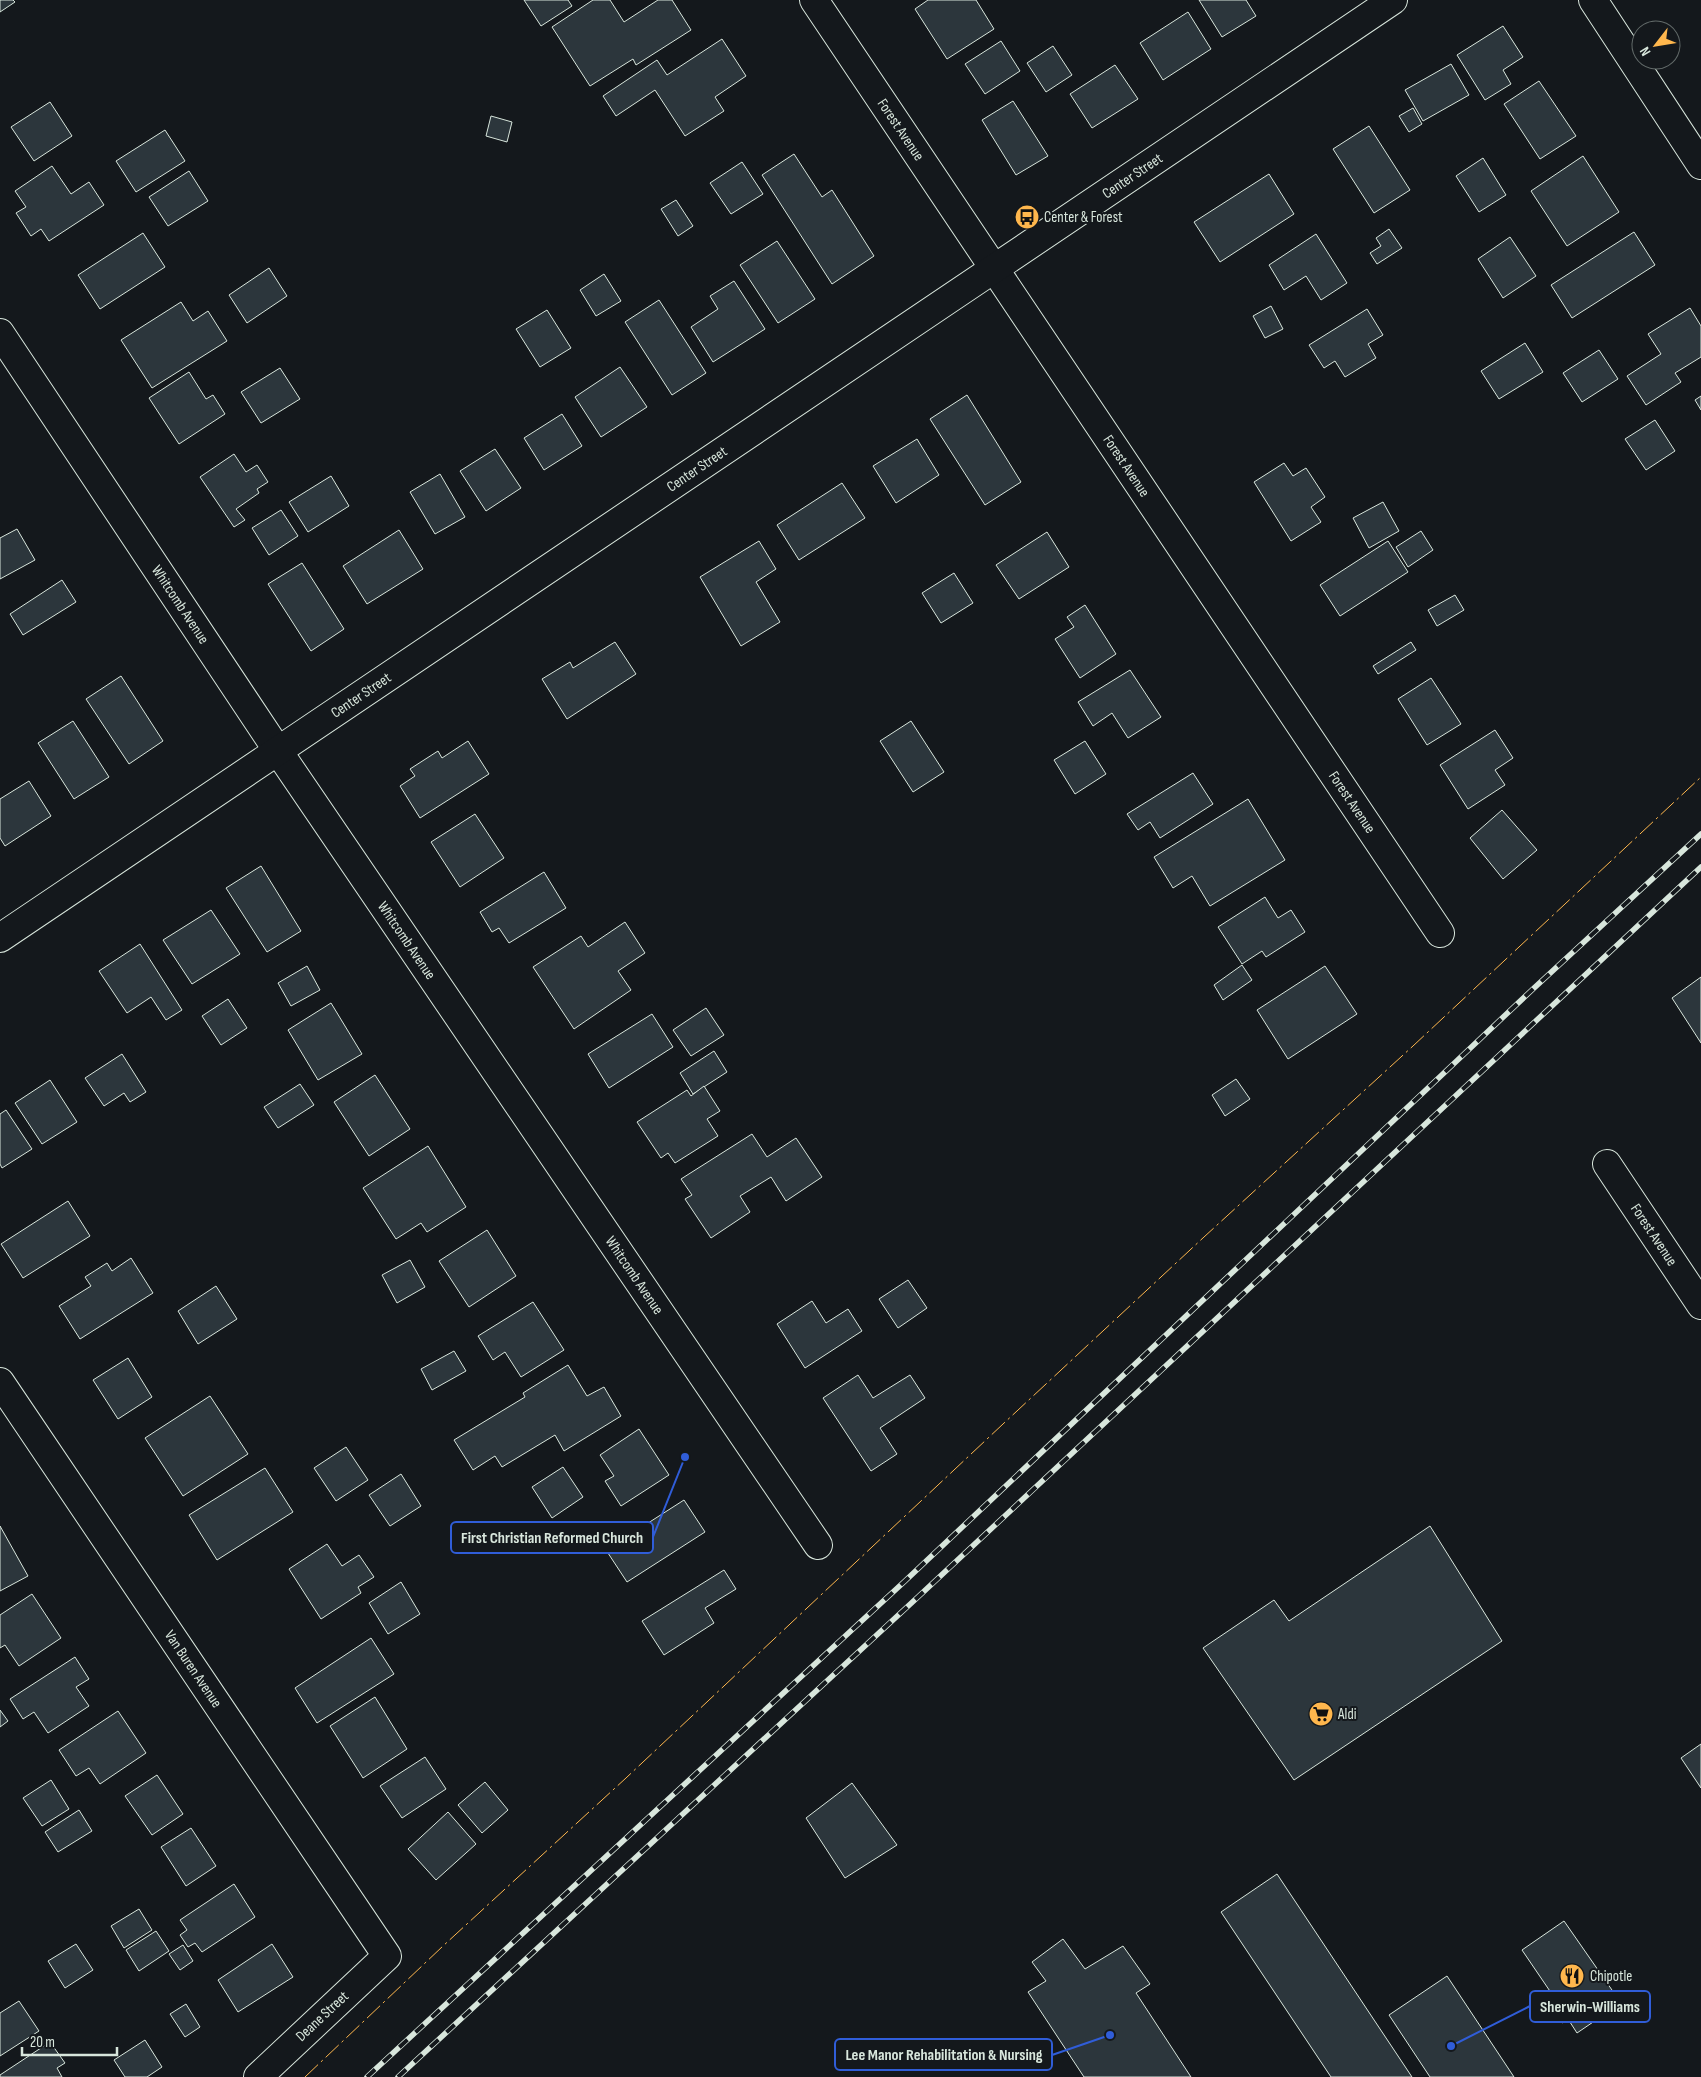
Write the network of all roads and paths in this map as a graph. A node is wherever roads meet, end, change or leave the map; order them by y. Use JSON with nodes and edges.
{"nodes":[{"id":1,"x":814,"y":0,"type":"edge"},
{"id":2,"x":1393,"y":0,"type":"edge"},
{"id":3,"x":1593,"y":0,"type":"edge"},
{"id":4,"x":1701,"y":165,"type":"edge"},
{"id":5,"x":994,"y":268,"type":"junction"},
{"id":6,"x":0,"y":333,"type":"edge"},
{"id":7,"x":278,"y":751,"type":"junction"},
{"id":8,"x":1440,"y":933,"type":"dead end"},
{"id":9,"x":0,"y":938,"type":"edge"},
{"id":10,"x":1607,"y":1164,"type":"dead end"},
{"id":11,"x":1701,"y":1305,"type":"edge"},
{"id":12,"x":0,"y":1382,"type":"edge"},
{"id":13,"x":818,"y":1546,"type":"dead end"},
{"id":14,"x":387,"y":1956,"type":"joint"},
{"id":15,"x":258,"y":2077,"type":"edge"}],
"edges":[{"from":1,"to":5,"type":"street","name":"Forest Avenue"},
{"from":2,"to":5,"type":"street","name":"Center Street"},
{"from":3,"to":4,"type":"street"},
{"from":5,"to":7,"type":"street","name":"Center Street"},
{"from":5,"to":8,"type":"street","name":"Forest Avenue"},
{"from":6,"to":7,"type":"street","name":"Whitcomb Avenue"},
{"from":7,"to":9,"type":"street","name":"Center Street"},
{"from":7,"to":13,"type":"street","name":"Whitcomb Avenue"},
{"from":10,"to":11,"type":"street","name":"Forest Avenue"},
{"from":12,"to":14,"type":"street","name":"Van Buren Avenue"},
{"from":14,"to":15,"type":"street","name":"Deane Street"}]}
